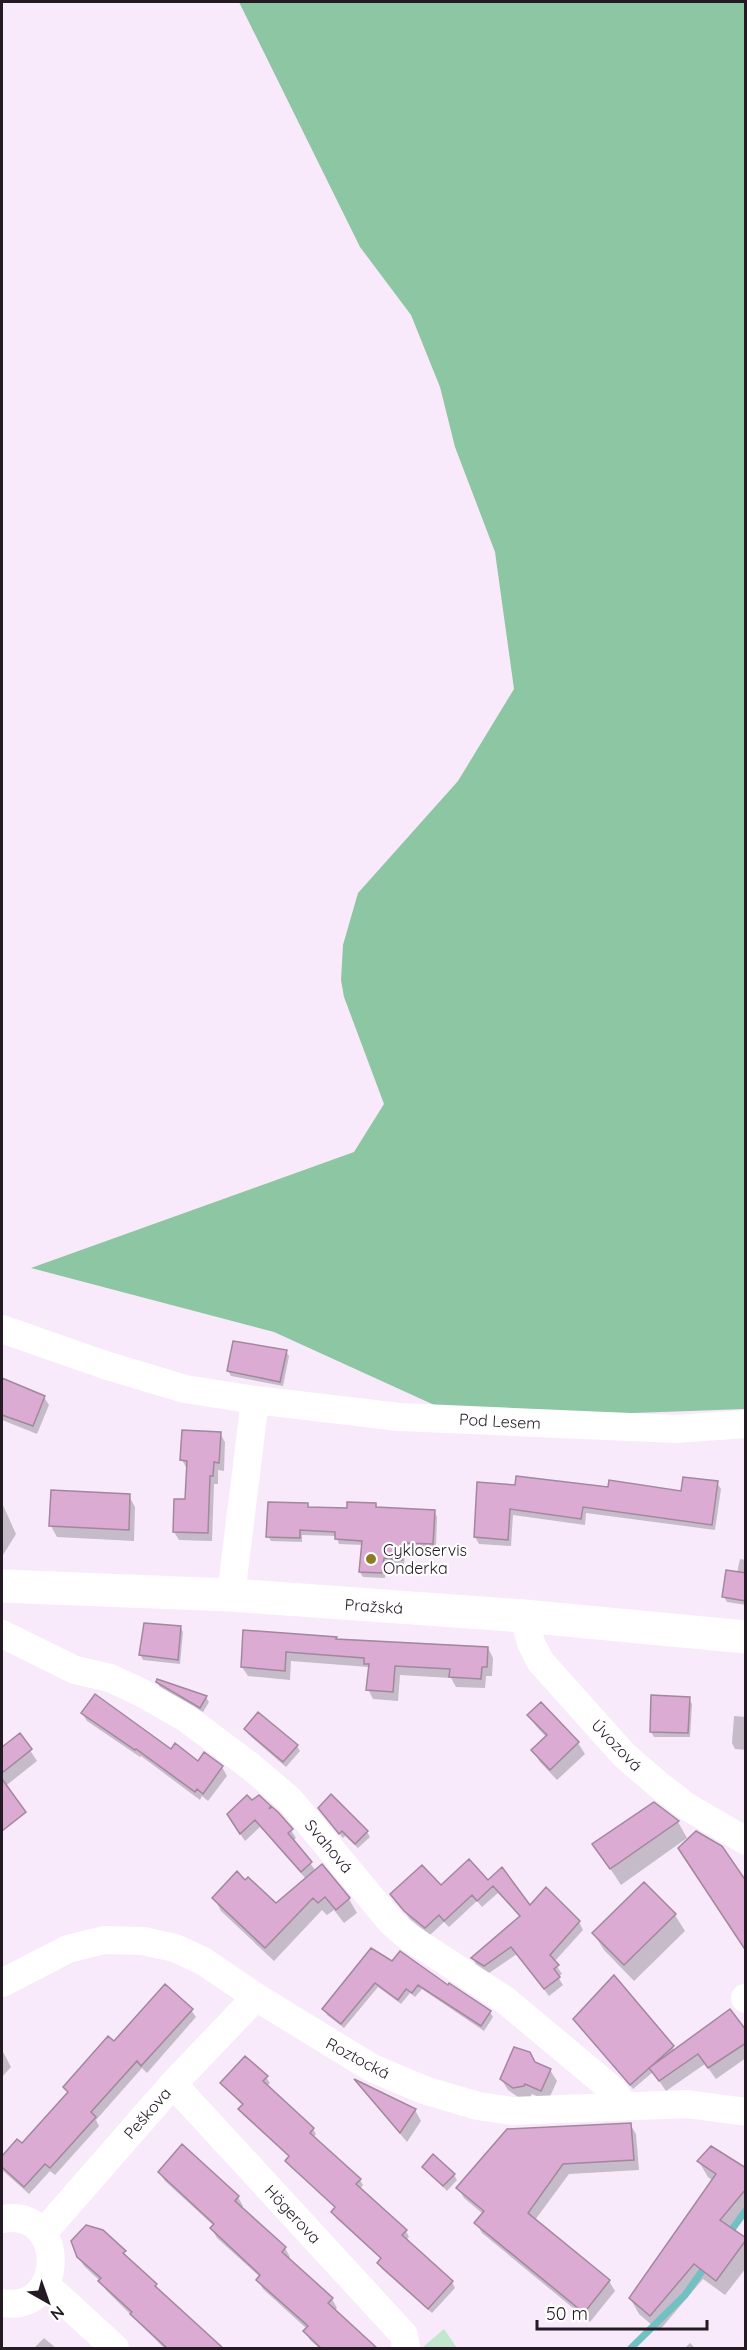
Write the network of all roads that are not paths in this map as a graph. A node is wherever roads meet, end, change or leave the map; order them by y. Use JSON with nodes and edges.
{"nodes":[{"id":1,"x":2,"y":1329,"type":"edge"},
{"id":2,"x":255,"y":1400,"type":"junction"},
{"id":3,"x":746,"y":1424,"type":"edge"},
{"id":4,"x":2,"y":1586,"type":"edge"},
{"id":5,"x":231,"y":1595,"type":"junction"},
{"id":6,"x":524,"y":1616,"type":"junction"},
{"id":7,"x":2,"y":1634,"type":"edge"},
{"id":8,"x":746,"y":1637,"type":"edge"},
{"id":9,"x":746,"y":1841,"type":"edge"},
{"id":10,"x":2,"y":1983,"type":"edge"},
{"id":11,"x":256,"y":1997,"type":"junction"},
{"id":12,"x":173,"y":2084,"type":"junction"},
{"id":13,"x":624,"y":2106,"type":"junction"},
{"id":14,"x":744,"y":2106,"type":"edge"},
{"id":15,"x":2,"y":2219,"type":"edge"},
{"id":16,"x":43,"y":2233,"type":"junction"},
{"id":17,"x":45,"y":2284,"type":"junction"},
{"id":18,"x":2,"y":2302,"type":"edge"},
{"id":19,"x":115,"y":2349,"type":"edge"},
{"id":20,"x":405,"y":2349,"type":"edge"}],
"edges":[{"from":1,"to":2,"type":"street","name":"Pod Lesem"},
{"from":2,"to":3,"type":"street","name":"Pod Lesem"},
{"from":2,"to":5,"type":"street"},
{"from":4,"to":5,"type":"main road","name":"Pražská"},
{"from":5,"to":6,"type":"main road","name":"Pražská"},
{"from":6,"to":8,"type":"main road","name":"Pražská"},
{"from":6,"to":9,"type":"street","name":"Úvozová"},
{"from":7,"to":13,"type":"street","name":"Svahová"},
{"from":10,"to":11,"type":"street","name":"Roztocká"},
{"from":11,"to":12,"type":"street","name":"Peškova"},
{"from":11,"to":13,"type":"street","name":"Roztocká"},
{"from":12,"to":16,"type":"street","name":"Peškova"},
{"from":12,"to":20,"type":"street","name":"Högerova"},
{"from":13,"to":14,"type":"street","name":"Roztocká"},
{"from":15,"to":16,"type":"street"},
{"from":16,"to":17,"type":"street"},
{"from":17,"to":18,"type":"street"},
{"from":17,"to":19,"type":"street"}]}
